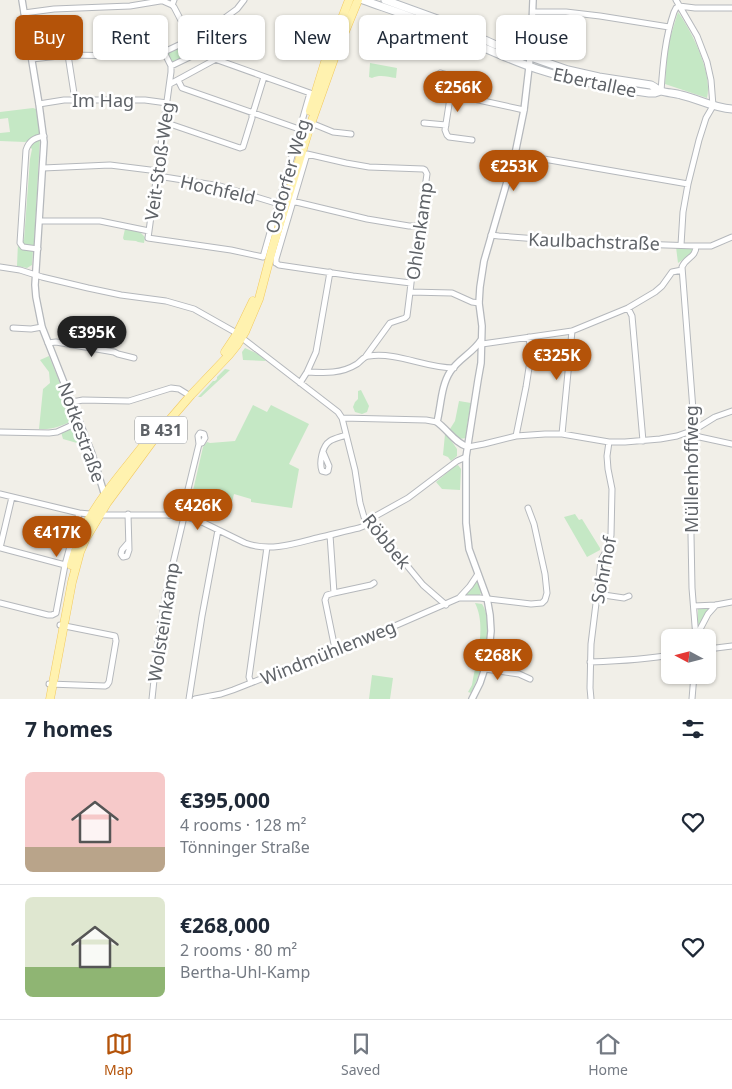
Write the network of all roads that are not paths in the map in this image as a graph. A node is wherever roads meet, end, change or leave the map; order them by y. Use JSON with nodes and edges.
{"nodes":[{"id":1,"x":22,"y":0,"type":"edge"},
{"id":2,"x":163,"y":0,"type":"edge"},
{"id":3,"x":234,"y":0,"type":"edge"},
{"id":4,"x":349,"y":0,"type":"edge"},
{"id":5,"x":358,"y":0,"type":"edge"},
{"id":6,"x":363,"y":0,"type":"edge"},
{"id":7,"x":385,"y":0,"type":"edge"},
{"id":8,"x":533,"y":0,"type":"edge"},
{"id":9,"x":676,"y":0,"type":"edge"},
{"id":10,"x":173,"y":2,"type":"edge"},
{"id":11,"x":243,"y":2,"type":"edge"},
{"id":12,"x":679,"y":6,"type":"junction"},
{"id":13,"x":732,"y":8,"type":"edge"},
{"id":14,"x":24,"y":12,"type":"junction"},
{"id":15,"x":533,"y":12,"type":"junction"},
{"id":16,"x":25,"y":15,"type":"edge"},
{"id":17,"x":178,"y":15,"type":"edge"},
{"id":18,"x":229,"y":15,"type":"edge"},
{"id":19,"x":533,"y":15,"type":"edge"},
{"id":20,"x":669,"y":27,"type":"junction"},
{"id":21,"x":496,"y":45,"type":"edge"},
{"id":22,"x":32,"y":60,"type":"edge"},
{"id":23,"x":69,"y":60,"type":"edge"},
{"id":24,"x":168,"y":60,"type":"edge"},
{"id":25,"x":183,"y":60,"type":"edge"},
{"id":26,"x":214,"y":60,"type":"edge"},
{"id":27,"x":219,"y":60,"type":"edge"},
{"id":28,"x":530,"y":60,"type":"edge"},
{"id":29,"x":537,"y":60,"type":"edge"},
{"id":30,"x":171,"y":66,"type":"junction"},
{"id":31,"x":530,"y":66,"type":"junction"},
{"id":32,"x":440,"y":73,"type":"dead end"},
{"id":33,"x":264,"y":76,"type":"junction"},
{"id":34,"x":178,"y":80,"type":"junction"},
{"id":35,"x":170,"y":84,"type":"junction"},
{"id":36,"x":317,"y":88,"type":"junction"},
{"id":37,"x":661,"y":91,"type":"junction"},
{"id":38,"x":310,"y":93,"type":"junction"},
{"id":39,"x":451,"y":94,"type":"junction"},
{"id":40,"x":75,"y":100,"type":"junction"},
{"id":41,"x":167,"y":102,"type":"junction"},
{"id":42,"x":39,"y":104,"type":"junction"},
{"id":43,"x":713,"y":106,"type":"junction"},
{"id":44,"x":732,"y":109,"type":"edge"},
{"id":45,"x":524,"y":110,"type":"junction"},
{"id":46,"x":252,"y":116,"type":"junction"},
{"id":47,"x":164,"y":122,"type":"junction"},
{"id":48,"x":311,"y":122,"type":"junction"},
{"id":49,"x":424,"y":123,"type":"dead end"},
{"id":50,"x":446,"y":125,"type":"junction"},
{"id":51,"x":300,"y":129,"type":"junction"},
{"id":52,"x":351,"y":134,"type":"dead end"},
{"id":53,"x":44,"y":136,"type":"junction"},
{"id":54,"x":305,"y":139,"type":"junction"},
{"id":55,"x":472,"y":140,"type":"dead end"},
{"id":56,"x":514,"y":154,"type":"junction"},
{"id":57,"x":43,"y":168,"type":"junction"},
{"id":58,"x":426,"y":170,"type":"joint"},
{"id":59,"x":158,"y":174,"type":"junction"},
{"id":60,"x":688,"y":184,"type":"junction"},
{"id":61,"x":292,"y":201,"type":"junction"},
{"id":62,"x":278,"y":204,"type":"junction"},
{"id":63,"x":40,"y":221,"type":"junction"},
{"id":64,"x":419,"y":226,"type":"junction"},
{"id":65,"x":149,"y":231,"type":"junction"},
{"id":66,"x":491,"y":234,"type":"junction"},
{"id":67,"x":732,"y":237,"type":"edge"},
{"id":68,"x":148,"y":238,"type":"joint"},
{"id":69,"x":681,"y":244,"type":"junction"},
{"id":70,"x":696,"y":246,"type":"junction"},
{"id":71,"x":38,"y":248,"type":"junction"},
{"id":72,"x":276,"y":263,"type":"junction"},
{"id":73,"x":0,"y":267,"type":"edge"},
{"id":74,"x":267,"y":268,"type":"junction"},
{"id":75,"x":682,"y":270,"type":"junction"},
{"id":76,"x":330,"y":272,"type":"junction"},
{"id":77,"x":36,"y":274,"type":"junction"},
{"id":78,"x":410,"y":283,"type":"junction"},
{"id":79,"x":410,"y":292,"type":"junction"},
{"id":80,"x":479,"y":303,"type":"junction"},
{"id":81,"x":628,"y":308,"type":"junction"},
{"id":82,"x":42,"y":327,"type":"junction"},
{"id":83,"x":13,"y":328,"type":"dead end"},
{"id":84,"x":572,"y":331,"type":"junction"},
{"id":85,"x":239,"y":336,"type":"junction"},
{"id":86,"x":530,"y":337,"type":"junction"},
{"id":87,"x":482,"y":341,"type":"junction"},
{"id":88,"x":48,"y":343,"type":"junction"},
{"id":89,"x":472,"y":351,"type":"junction"},
{"id":90,"x":366,"y":356,"type":"junction"},
{"id":91,"x":482,"y":356,"type":"junction"},
{"id":92,"x":134,"y":358,"type":"dead end"},
{"id":93,"x":454,"y":368,"type":"junction"},
{"id":94,"x":307,"y":372,"type":"junction"},
{"id":95,"x":300,"y":383,"type":"junction"},
{"id":96,"x":187,"y":394,"type":"junction"},
{"id":97,"x":72,"y":402,"type":"junction"},
{"id":98,"x":732,"y":411,"type":"edge"},
{"id":99,"x":342,"y":418,"type":"junction"},
{"id":100,"x":79,"y":422,"type":"junction"},
{"id":101,"x":437,"y":422,"type":"junction"},
{"id":102,"x":0,"y":432,"type":"edge"},
{"id":103,"x":694,"y":433,"type":"junction"},
{"id":104,"x":562,"y":434,"type":"junction"},
{"id":105,"x":346,"y":435,"type":"junction"},
{"id":106,"x":516,"y":436,"type":"junction"},
{"id":107,"x":643,"y":441,"type":"junction"},
{"id":108,"x":609,"y":442,"type":"junction"},
{"id":109,"x":199,"y":444,"type":"dead end"},
{"id":110,"x":732,"y":444,"type":"edge"},
{"id":111,"x":468,"y":447,"type":"junction"},
{"id":112,"x":323,"y":452,"type":"dead end"},
{"id":113,"x":466,"y":457,"type":"junction"},
{"id":114,"x":0,"y":494,"type":"edge"},
{"id":115,"x":104,"y":495,"type":"junction"},
{"id":116,"x":12,"y":497,"type":"junction"},
{"id":117,"x":107,"y":503,"type":"junction"},
{"id":118,"x":528,"y":508,"type":"dead end"},
{"id":119,"x":79,"y":513,"type":"junction"},
{"id":120,"x":96,"y":514,"type":"junction"},
{"id":121,"x":114,"y":514,"type":"junction"},
{"id":122,"x":128,"y":514,"type":"junction"},
{"id":123,"x":183,"y":517,"type":"junction"},
{"id":124,"x":368,"y":522,"type":"junction"},
{"id":125,"x":218,"y":530,"type":"junction"},
{"id":126,"x":330,"y":535,"type":"junction"},
{"id":127,"x":128,"y":543,"type":"dead end"},
{"id":128,"x":0,"y":548,"type":"edge"},
{"id":129,"x":267,"y":548,"type":"junction"},
{"id":130,"x":65,"y":565,"type":"junction"},
{"id":131,"x":478,"y":574,"type":"junction"},
{"id":132,"x":374,"y":582,"type":"dead end"},
{"id":133,"x":334,"y":593,"type":"junction"},
{"id":134,"x":597,"y":594,"type":"junction"},
{"id":135,"x":629,"y":596,"type":"dead end"},
{"id":136,"x":459,"y":598,"type":"junction"},
{"id":137,"x":486,"y":598,"type":"junction"},
{"id":138,"x":732,"y":602,"type":"edge"},
{"id":139,"x":0,"y":603,"type":"edge"},
{"id":140,"x":446,"y":604,"type":"junction"},
{"id":141,"x":716,"y":605,"type":"junction"},
{"id":142,"x":694,"y":606,"type":"junction"},
{"id":143,"x":62,"y":625,"type":"junction"},
{"id":144,"x":695,"y":629,"type":"edge"},
{"id":145,"x":700,"y":629,"type":"edge"},
{"id":146,"x":732,"y":646,"type":"edge"},
{"id":147,"x":716,"y":648,"type":"edge"},
{"id":148,"x":336,"y":649,"type":"junction"},
{"id":149,"x":661,"y":657,"type":"edge"},
{"id":150,"x":590,"y":662,"type":"junction"},
{"id":151,"x":485,"y":669,"type":"junction"},
{"id":152,"x":530,"y":680,"type":"dead end"},
{"id":153,"x":252,"y":683,"type":"junction"},
{"id":154,"x":50,"y":684,"type":"junction"},
{"id":155,"x":693,"y":684,"type":"edge"},
{"id":156,"x":45,"y":699,"type":"edge"},
{"id":157,"x":50,"y":699,"type":"edge"},
{"id":158,"x":152,"y":699,"type":"edge"},
{"id":159,"x":189,"y":699,"type":"edge"},
{"id":160,"x":195,"y":699,"type":"edge"},
{"id":161,"x":472,"y":699,"type":"edge"},
{"id":162,"x":591,"y":699,"type":"edge"},
{"id":163,"x":692,"y":699,"type":"edge"}],
"edges":[{"from":1,"to":14,"type":"street","name":"Notkestraße"},
{"from":2,"to":10,"type":"street"},
{"from":2,"to":14,"type":"street"},
{"from":3,"to":11,"type":"street"},
{"from":4,"to":36,"type":"main road","name":"Osdorfer Weg","number":"B 431"},
{"from":5,"to":48,"type":"main road","name":"Osdorfer Weg","number":"B 431"},
{"from":6,"to":31,"type":"main road","name":"Ebertallee"},
{"from":7,"to":21,"type":"main road","name":"Ebertallee"},
{"from":8,"to":15,"type":"street"},
{"from":9,"to":12,"type":"street"},
{"from":10,"to":17,"type":"street"},
{"from":11,"to":18,"type":"street"},
{"from":12,"to":13,"type":"street"},
{"from":12,"to":20,"type":"street"},
{"from":12,"to":43,"type":"street"},
{"from":14,"to":16,"type":"street","name":"Notkestraße"},
{"from":15,"to":19,"type":"street"},
{"from":15,"to":20,"type":"street"},
{"from":20,"to":37,"type":"street"},
{"from":22,"to":42,"type":"street","name":"Notkestraße"},
{"from":23,"to":40,"type":"street"},
{"from":24,"to":30,"type":"street"},
{"from":25,"to":30,"type":"street"},
{"from":26,"to":34,"type":"street"},
{"from":27,"to":33,"type":"street"},
{"from":28,"to":31,"type":"street"},
{"from":29,"to":37,"type":"main road","name":"Ebertallee"},
{"from":30,"to":35,"type":"street","name":"Veit-Stoß-Weg"},
{"from":31,"to":37,"type":"main road","name":"Ebertallee"},
{"from":31,"to":45,"type":"street"},
{"from":32,"to":39,"type":"street"},
{"from":33,"to":38,"type":"street"},
{"from":33,"to":46,"type":"street"},
{"from":34,"to":35,"type":"street"},
{"from":34,"to":46,"type":"street"},
{"from":35,"to":41,"type":"street","name":"Veit-Stoß-Weg"},
{"from":36,"to":38,"type":"street"},
{"from":36,"to":54,"type":"main road","name":"Osdorfer Weg","number":"B 431"},
{"from":37,"to":43,"type":"main road","name":"Ebertallee"},
{"from":38,"to":51,"type":"street","name":"Osdorfer Weg"},
{"from":39,"to":45,"type":"street"},
{"from":39,"to":50,"type":"street"},
{"from":40,"to":41,"type":"street","name":"Im Hag"},
{"from":40,"to":42,"type":"street","name":"Im Hag"},
{"from":41,"to":47,"type":"street","name":"Veit-Stoß-Weg"},
{"from":42,"to":53,"type":"street","name":"Notkestraße"},
{"from":43,"to":44,"type":"main road","name":"Ebertallee"},
{"from":43,"to":60,"type":"street"},
{"from":45,"to":56,"type":"street"},
{"from":46,"to":47,"type":"street"},
{"from":46,"to":51,"type":"street"},
{"from":47,"to":59,"type":"street","name":"Veit-Stoß-Weg"},
{"from":48,"to":52,"type":"street"},
{"from":48,"to":54,"type":"main road","name":"Osdorfer Weg","number":"B 431"},
{"from":49,"to":50,"type":"street"},
{"from":50,"to":55,"type":"street"},
{"from":51,"to":62,"type":"street","name":"Osdorfer Weg"},
{"from":53,"to":57,"type":"street","name":"Notkestraße"},
{"from":53,"to":71,"type":"street"},
{"from":54,"to":74,"type":"main road","name":"Osdorfer Weg","number":"B 431"},
{"from":56,"to":60,"type":"street"},
{"from":56,"to":66,"type":"street"},
{"from":57,"to":59,"type":"street","name":"Hochfeld"},
{"from":57,"to":63,"type":"street","name":"Notkestraße"},
{"from":58,"to":61,"type":"street","name":"Osdorfer Weg"},
{"from":58,"to":64,"type":"street","name":"Ohlenkamp"},
{"from":59,"to":62,"type":"street","name":"Hochfeld"},
{"from":59,"to":65,"type":"street","name":"Veit-Stoß-Weg"},
{"from":60,"to":69,"type":"street"},
{"from":61,"to":64,"type":"street"},
{"from":61,"to":72,"type":"street","name":"Osdorfer Weg"},
{"from":62,"to":68,"type":"street","name":"Osdorfer Weg"},
{"from":63,"to":65,"type":"street"},
{"from":63,"to":71,"type":"street","name":"Notkestraße"},
{"from":64,"to":78,"type":"street","name":"Ohlenkamp"},
{"from":65,"to":68,"type":"street","name":"Veit-Stoß-Weg"},
{"from":66,"to":69,"type":"street","name":"Kaulbachstraße"},
{"from":66,"to":80,"type":"street"},
{"from":67,"to":70,"type":"street","name":"Kaulbachstraße"},
{"from":69,"to":70,"type":"street","name":"Kaulbachstraße"},
{"from":70,"to":75,"type":"street"},
{"from":71,"to":77,"type":"street","name":"Notkestraße"},
{"from":72,"to":74,"type":"street"},
{"from":72,"to":76,"type":"street"},
{"from":73,"to":77,"type":"street"},
{"from":74,"to":85,"type":"main road","name":"Osdorfer Weg","number":"B 431"},
{"from":75,"to":81,"type":"street"},
{"from":75,"to":103,"type":"street","name":"Müllenhoffweg"},
{"from":76,"to":78,"type":"street"},
{"from":76,"to":94,"type":"street"},
{"from":77,"to":82,"type":"street","name":"Notkestraße"},
{"from":77,"to":85,"type":"street"},
{"from":78,"to":79,"type":"street","name":"Ohlenkamp"},
{"from":79,"to":80,"type":"street"},
{"from":79,"to":90,"type":"street","name":"Ohlenkamp"},
{"from":80,"to":87,"type":"street"},
{"from":81,"to":84,"type":"street"},
{"from":81,"to":107,"type":"street"},
{"from":82,"to":83,"type":"street"},
{"from":82,"to":88,"type":"street","name":"Notkestraße"},
{"from":84,"to":86,"type":"street"},
{"from":84,"to":104,"type":"street"},
{"from":85,"to":95,"type":"street"},
{"from":85,"to":96,"type":"main road","number":"B 431"},
{"from":85,"to":117,"type":"main road","number":"B 431"},
{"from":86,"to":87,"type":"street"},
{"from":86,"to":106,"type":"street"},
{"from":87,"to":89,"type":"street"},
{"from":87,"to":91,"type":"street"},
{"from":88,"to":92,"type":"street"},
{"from":88,"to":97,"type":"street","name":"Notkestraße"},
{"from":89,"to":91,"type":"street"},
{"from":89,"to":93,"type":"street"},
{"from":90,"to":93,"type":"street"},
{"from":90,"to":94,"type":"street"},
{"from":91,"to":111,"type":"street"},
{"from":93,"to":101,"type":"street"},
{"from":94,"to":95,"type":"street"},
{"from":95,"to":99,"type":"street"},
{"from":96,"to":97,"type":"street"},
{"from":96,"to":115,"type":"main road","number":"B 431"},
{"from":97,"to":100,"type":"street","name":"Notkestraße"},
{"from":98,"to":103,"type":"street"},
{"from":99,"to":101,"type":"street"},
{"from":99,"to":105,"type":"street","name":"Röbbek"},
{"from":100,"to":102,"type":"street"},
{"from":100,"to":115,"type":"street","name":"Notkestraße"},
{"from":101,"to":111,"type":"street"},
{"from":103,"to":107,"type":"street"},
{"from":103,"to":110,"type":"street"},
{"from":103,"to":142,"type":"street","name":"Müllenhoffweg"},
{"from":104,"to":106,"type":"street"},
{"from":104,"to":108,"type":"street"},
{"from":105,"to":112,"type":"street"},
{"from":105,"to":124,"type":"street","name":"Röbbek"},
{"from":106,"to":111,"type":"street"},
{"from":107,"to":108,"type":"street"},
{"from":108,"to":134,"type":"street","name":"Sohrhof"},
{"from":109,"to":123,"type":"street","name":"Wolsteinkamp"},
{"from":111,"to":113,"type":"street"},
{"from":113,"to":124,"type":"street"},
{"from":113,"to":131,"type":"street"},
{"from":114,"to":116,"type":"street"},
{"from":115,"to":117,"type":"street","name":"Notkestraße"},
{"from":115,"to":120,"type":"main road","number":"B 431"},
{"from":116,"to":119,"type":"street"},
{"from":116,"to":128,"type":"street"},
{"from":117,"to":120,"type":"main road","number":"B 431"},
{"from":117,"to":121,"type":"street"},
{"from":118,"to":137,"type":"street","name":"Windmühlenweg"},
{"from":119,"to":120,"type":"street"},
{"from":119,"to":130,"type":"street"},
{"from":120,"to":121,"type":"street"},
{"from":120,"to":143,"type":"main road","number":"B 431"},
{"from":121,"to":122,"type":"street"},
{"from":122,"to":123,"type":"street"},
{"from":122,"to":127,"type":"street"},
{"from":123,"to":125,"type":"street"},
{"from":123,"to":158,"type":"street","name":"Wolsteinkamp"},
{"from":124,"to":126,"type":"street"},
{"from":124,"to":140,"type":"street","name":"Röbbek"},
{"from":125,"to":129,"type":"street"},
{"from":125,"to":159,"type":"street"},
{"from":126,"to":129,"type":"street"},
{"from":126,"to":133,"type":"street"},
{"from":128,"to":130,"type":"street"},
{"from":129,"to":153,"type":"street"},
{"from":130,"to":139,"type":"street"},
{"from":131,"to":136,"type":"street","name":"Windmühlenweg"},
{"from":131,"to":137,"type":"street"},
{"from":132,"to":133,"type":"street"},
{"from":133,"to":148,"type":"street"},
{"from":134,"to":135,"type":"street"},
{"from":134,"to":150,"type":"street","name":"Sohrhof"},
{"from":136,"to":137,"type":"street","name":"Windmühlenweg"},
{"from":136,"to":140,"type":"street","name":"Windmühlenweg"},
{"from":137,"to":151,"type":"street"},
{"from":138,"to":141,"type":"street"},
{"from":140,"to":148,"type":"street","name":"Windmühlenweg"},
{"from":141,"to":142,"type":"street"},
{"from":141,"to":145,"type":"street"},
{"from":142,"to":144,"type":"street","name":"Müllenhoffweg"},
{"from":143,"to":154,"type":"main road","number":"B 431"},
{"from":143,"to":154,"type":"street"},
{"from":146,"to":147,"type":"street"},
{"from":148,"to":153,"type":"street","name":"Windmühlenweg"},
{"from":149,"to":150,"type":"street"},
{"from":150,"to":162,"type":"street","name":"Sohrhof"},
{"from":151,"to":152,"type":"street"},
{"from":151,"to":161,"type":"street"},
{"from":153,"to":160,"type":"street","name":"Windmühlenweg"},
{"from":154,"to":156,"type":"main road","number":"B 431"},
{"from":154,"to":157,"type":"main road","number":"B 431"},
{"from":155,"to":163,"type":"street"}]}
